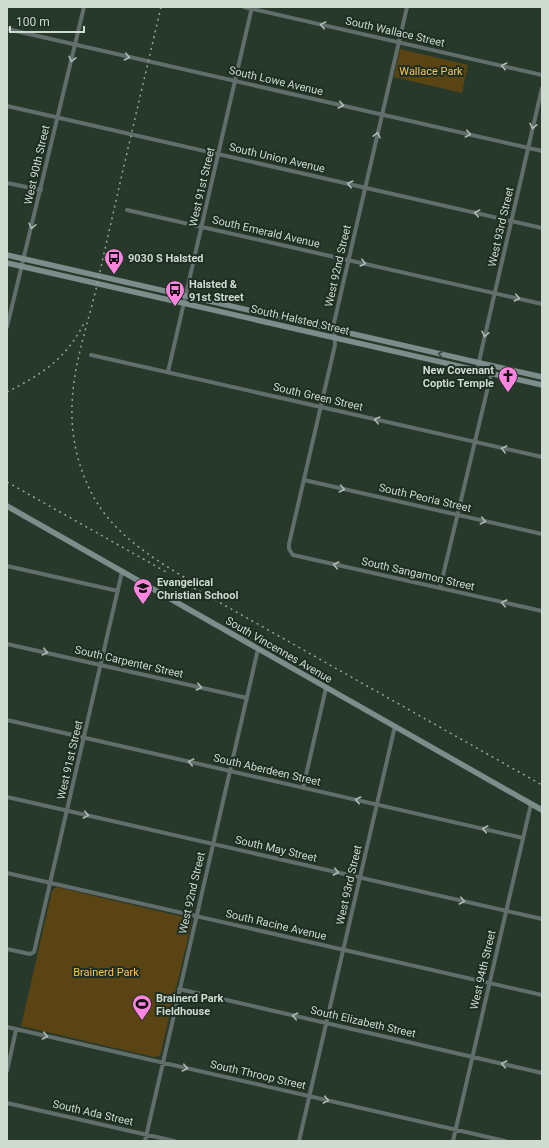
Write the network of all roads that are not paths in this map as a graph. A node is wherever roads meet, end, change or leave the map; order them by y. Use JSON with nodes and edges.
{"nodes":[{"id":1,"x":84,"y":7,"type":"edge"},
{"id":2,"x":244,"y":7,"type":"edge"},
{"id":3,"x":407,"y":7,"type":"edge"},
{"id":4,"x":252,"y":8,"type":"edge"},
{"id":5,"x":7,"y":29,"type":"edge"},
{"id":6,"x":399,"y":42,"type":"junction"},
{"id":7,"x":75,"y":45,"type":"junction"},
{"id":8,"x":542,"y":75,"type":"edge"},
{"id":9,"x":235,"y":81,"type":"junction"},
{"id":10,"x":542,"y":88,"type":"edge"},
{"id":11,"x":7,"y":106,"type":"edge"},
{"id":12,"x":382,"y":114,"type":"junction"},
{"id":13,"x":58,"y":117,"type":"junction"},
{"id":14,"x":528,"y":148,"type":"junction"},
{"id":15,"x":542,"y":151,"type":"edge"},
{"id":16,"x":218,"y":154,"type":"junction"},
{"id":17,"x":7,"y":183,"type":"edge"},
{"id":18,"x":365,"y":187,"type":"junction"},
{"id":19,"x":40,"y":190,"type":"junction"},
{"id":20,"x":127,"y":210,"type":"dead end"},
{"id":21,"x":511,"y":221,"type":"junction"},
{"id":22,"x":202,"y":226,"type":"junction"},
{"id":23,"x":542,"y":228,"type":"edge"},
{"id":24,"x":7,"y":255,"type":"edge"},
{"id":25,"x":24,"y":259,"type":"junction"},
{"id":26,"x":348,"y":260,"type":"junction"},
{"id":27,"x":7,"y":263,"type":"edge"},
{"id":28,"x":22,"y":267,"type":"junction"},
{"id":29,"x":495,"y":293,"type":"junction"},
{"id":30,"x":186,"y":296,"type":"junction"},
{"id":31,"x":184,"y":304,"type":"junction"},
{"id":32,"x":542,"y":304,"type":"edge"},
{"id":33,"x":7,"y":327,"type":"edge"},
{"id":34,"x":334,"y":330,"type":"junction"},
{"id":35,"x":335,"y":338,"type":"junction"},
{"id":36,"x":91,"y":355,"type":"dead end"},
{"id":37,"x":479,"y":363,"type":"junction"},
{"id":38,"x":493,"y":366,"type":"junction"},
{"id":39,"x":477,"y":370,"type":"junction"},
{"id":40,"x":168,"y":372,"type":"junction"},
{"id":41,"x":491,"y":373,"type":"junction"},
{"id":42,"x":542,"y":377,"type":"edge"},
{"id":43,"x":542,"y":385,"type":"edge"},
{"id":44,"x":321,"y":407,"type":"junction"},
{"id":45,"x":475,"y":442,"type":"junction"},
{"id":46,"x":542,"y":457,"type":"edge"},
{"id":47,"x":304,"y":480,"type":"junction"},
{"id":48,"x":7,"y":506,"type":"edge"},
{"id":49,"x":458,"y":515,"type":"junction"},
{"id":50,"x":542,"y":534,"type":"edge"},
{"id":51,"x":291,"y":553,"type":"joint"},
{"id":52,"x":7,"y":566,"type":"edge"},
{"id":53,"x":122,"y":572,"type":"junction"},
{"id":54,"x":440,"y":588,"type":"junction"},
{"id":55,"x":118,"y":591,"type":"junction"},
{"id":56,"x":542,"y":611,"type":"edge"},
{"id":57,"x":7,"y":644,"type":"edge"},
{"id":58,"x":258,"y":649,"type":"junction"},
{"id":59,"x":101,"y":665,"type":"junction"},
{"id":60,"x":326,"y":688,"type":"junction"},
{"id":61,"x":247,"y":698,"type":"junction"},
{"id":62,"x":7,"y":720,"type":"edge"},
{"id":63,"x":395,"y":726,"type":"junction"},
{"id":64,"x":84,"y":738,"type":"junction"},
{"id":65,"x":230,"y":771,"type":"junction"},
{"id":66,"x":303,"y":788,"type":"junction"},
{"id":67,"x":7,"y":797,"type":"edge"},
{"id":68,"x":377,"y":804,"type":"junction"},
{"id":69,"x":531,"y":804,"type":"junction"},
{"id":70,"x":542,"y":810,"type":"edge"},
{"id":71,"x":67,"y":811,"type":"junction"},
{"id":72,"x":523,"y":838,"type":"junction"},
{"id":73,"x":213,"y":844,"type":"junction"},
{"id":74,"x":7,"y":873,"type":"edge"},
{"id":75,"x":360,"y":877,"type":"junction"},
{"id":76,"x":50,"y":883,"type":"junction"},
{"id":77,"x":506,"y":910,"type":"junction"},
{"id":78,"x":196,"y":916,"type":"junction"},
{"id":79,"x":542,"y":919,"type":"edge"},
{"id":80,"x":7,"y":949,"type":"edge"},
{"id":81,"x":343,"y":950,"type":"junction"},
{"id":82,"x":490,"y":983,"type":"junction"},
{"id":83,"x":179,"y":989,"type":"junction"},
{"id":84,"x":542,"y":995,"type":"edge"},
{"id":85,"x":326,"y":1023,"type":"junction"},
{"id":86,"x":7,"y":1027,"type":"edge"},
{"id":87,"x":16,"y":1030,"type":"junction"},
{"id":88,"x":472,"y":1056,"type":"junction"},
{"id":89,"x":163,"y":1063,"type":"junction"},
{"id":90,"x":7,"y":1071,"type":"edge"},
{"id":91,"x":542,"y":1072,"type":"edge"},
{"id":92,"x":309,"y":1096,"type":"junction"},
{"id":93,"x":7,"y":1103,"type":"edge"},
{"id":94,"x":456,"y":1130,"type":"junction"},
{"id":95,"x":146,"y":1134,"type":"junction"},
{"id":96,"x":145,"y":1141,"type":"edge"},
{"id":97,"x":174,"y":1141,"type":"edge"},
{"id":98,"x":299,"y":1141,"type":"edge"},
{"id":99,"x":453,"y":1141,"type":"edge"},
{"id":100,"x":505,"y":1141,"type":"edge"}],
"edges":[{"from":1,"to":7,"type":"street","name":"West 90th Street"},
{"from":2,"to":4,"type":"street","name":"South Wallace Street"},
{"from":3,"to":6,"type":"street","name":"West 92nd Street"},
{"from":6,"to":4,"type":"street","name":"South Wallace Street","one_way":true},
{"from":4,"to":9,"type":"street","name":"West 91st Street"},
{"from":5,"to":7,"type":"street","name":"South Lowe Avenue"},
{"from":8,"to":6,"type":"street","name":"South Wallace Street","one_way":true},
{"from":6,"to":12,"type":"street","name":"West 92nd Street"},
{"from":7,"to":9,"type":"street","name":"South Lowe Avenue","one_way":true},
{"from":7,"to":13,"type":"street","name":"West 90th Street","one_way":true},
{"from":9,"to":12,"type":"street","name":"South Lowe Avenue","one_way":true},
{"from":9,"to":16,"type":"street","name":"West 91st Street"},
{"from":10,"to":14,"type":"street","name":"West 93rd Street","one_way":true},
{"from":11,"to":13,"type":"street","name":"South Union Avenue"},
{"from":12,"to":14,"type":"street","name":"South Lowe Avenue","one_way":true},
{"from":18,"to":12,"type":"street","name":"West 92nd Street","one_way":true},
{"from":13,"to":16,"type":"street","name":"South Union Avenue"},
{"from":13,"to":19,"type":"street","name":"West 90th Street"},
{"from":14,"to":15,"type":"street","name":"South Lowe Avenue"},
{"from":14,"to":21,"type":"street","name":"West 93rd Street"},
{"from":18,"to":16,"type":"street","name":"South Union Avenue","one_way":true},
{"from":16,"to":22,"type":"street","name":"West 91st Street"},
{"from":17,"to":19,"type":"street"},
{"from":21,"to":18,"type":"street","name":"South Union Avenue","one_way":true},
{"from":18,"to":26,"type":"street","name":"West 92nd Street"},
{"from":19,"to":25,"type":"street","name":"West 90th Street","one_way":true},
{"from":20,"to":22,"type":"street","name":"South Emerald Avenue"},
{"from":21,"to":23,"type":"street","name":"South Union Avenue"},
{"from":21,"to":29,"type":"street","name":"West 93rd Street"},
{"from":22,"to":26,"type":"street","name":"South Emerald Avenue"},
{"from":22,"to":30,"type":"street","name":"West 91st Street"},
{"from":24,"to":25,"type":"main road","name":"South Halsted Street"},
{"from":25,"to":28,"type":"street","name":"West 90th Street"},
{"from":25,"to":30,"type":"main road","name":"South Halsted Street"},
{"from":26,"to":29,"type":"street","name":"South Emerald Avenue","one_way":true},
{"from":26,"to":34,"type":"street","name":"West 92nd Street"},
{"from":27,"to":28,"type":"main road","name":"South Halsted Street"},
{"from":28,"to":31,"type":"main road","name":"South Halsted Street"},
{"from":28,"to":33,"type":"street","name":"West 90th Street"},
{"from":29,"to":32,"type":"street","name":"South Emerald Avenue","one_way":true},
{"from":29,"to":37,"type":"street","name":"West 93rd Street","one_way":true},
{"from":30,"to":31,"type":"street","name":"West 91st Street"},
{"from":30,"to":34,"type":"main road","name":"South Halsted Street"},
{"from":31,"to":35,"type":"main road","name":"South Halsted Street"},
{"from":31,"to":40,"type":"street","name":"West 91st Street"},
{"from":34,"to":35,"type":"street","name":"West 92nd Street"},
{"from":37,"to":34,"type":"main road","name":"South Halsted Street","one_way":true},
{"from":35,"to":39,"type":"main road","name":"South Halsted Street"},
{"from":35,"to":44,"type":"street","name":"West 92nd Street"},
{"from":36,"to":40,"type":"street","name":"South Green Street"},
{"from":37,"to":38,"type":"main road","name":"South Halsted Street"},
{"from":37,"to":39,"type":"street","name":"West 93rd Street"},
{"from":38,"to":41,"type":"street"},
{"from":38,"to":42,"type":"main road","name":"South Halsted Street"},
{"from":39,"to":41,"type":"main road","name":"South Halsted Street"},
{"from":40,"to":44,"type":"street","name":"South Green Street"},
{"from":41,"to":43,"type":"main road","name":"South Halsted Street"},
{"from":41,"to":45,"type":"street"},
{"from":45,"to":44,"type":"street","name":"South Green Street","one_way":true},
{"from":44,"to":47,"type":"street","name":"West 92nd Street"},
{"from":46,"to":45,"type":"street","name":"South Green Street","one_way":true},
{"from":45,"to":49,"type":"street"},
{"from":47,"to":49,"type":"street","name":"South Peoria Street","one_way":true},
{"from":47,"to":51,"type":"street","name":"West 92nd Street"},
{"from":48,"to":53,"type":"main road","name":"South Vincennes Avenue"},
{"from":49,"to":50,"type":"street","name":"South Peoria Street","one_way":true},
{"from":49,"to":54,"type":"street"},
{"from":54,"to":51,"type":"street","name":"South Sangamon Street","one_way":true},
{"from":52,"to":55,"type":"street"},
{"from":53,"to":55,"type":"street","name":"West 91st Street"},
{"from":53,"to":58,"type":"main road","name":"South Vincennes Avenue"},
{"from":56,"to":54,"type":"street","name":"South Sangamon Street","one_way":true},
{"from":55,"to":59,"type":"street","name":"West 91st Street"},
{"from":57,"to":59,"type":"street","name":"South Carpenter Street","one_way":true},
{"from":58,"to":60,"type":"main road","name":"South Vincennes Avenue"},
{"from":58,"to":61,"type":"street","name":"West 92nd Street"},
{"from":59,"to":61,"type":"street","name":"South Carpenter Street","one_way":true},
{"from":59,"to":64,"type":"street","name":"West 91st Street"},
{"from":60,"to":63,"type":"main road","name":"South Vincennes Avenue"},
{"from":60,"to":66,"type":"street"},
{"from":61,"to":65,"type":"street","name":"West 92nd Street"},
{"from":62,"to":64,"type":"street","name":"South Aberdeen Street"},
{"from":63,"to":68,"type":"street","name":"West 93rd Street"},
{"from":63,"to":69,"type":"main road","name":"South Vincennes Avenue"},
{"from":65,"to":64,"type":"street","name":"South Aberdeen Street","one_way":true},
{"from":64,"to":71,"type":"street","name":"West 91st Street"},
{"from":65,"to":66,"type":"street","name":"South Aberdeen Street"},
{"from":65,"to":73,"type":"street","name":"West 92nd Street"},
{"from":68,"to":66,"type":"street","name":"South Aberdeen Street","one_way":true},
{"from":67,"to":71,"type":"street","name":"South May Street"},
{"from":72,"to":68,"type":"street","name":"South Aberdeen Street","one_way":true},
{"from":68,"to":75,"type":"street","name":"West 93rd Street"},
{"from":69,"to":70,"type":"main road","name":"South Vincennes Avenue"},
{"from":69,"to":72,"type":"street","name":"West 94th Street"},
{"from":71,"to":73,"type":"street","name":"South May Street","one_way":true},
{"from":71,"to":76,"type":"street","name":"West 91st Street"},
{"from":72,"to":77,"type":"street","name":"West 94th Street"},
{"from":73,"to":75,"type":"street","name":"South May Street","one_way":true},
{"from":73,"to":78,"type":"street","name":"West 92nd Street"},
{"from":74,"to":76,"type":"street","name":"South Racine Avenue"},
{"from":75,"to":77,"type":"street","name":"South May Street","one_way":true},
{"from":75,"to":81,"type":"street","name":"West 93rd Street"},
{"from":76,"to":78,"type":"street","name":"South Racine Avenue"},
{"from":76,"to":80,"type":"street","name":"West 91st Street"},
{"from":77,"to":79,"type":"street","name":"South May Street"},
{"from":77,"to":82,"type":"street","name":"West 94th Street"},
{"from":78,"to":81,"type":"street","name":"South Racine Avenue"},
{"from":78,"to":83,"type":"street","name":"West 92nd Street"},
{"from":81,"to":82,"type":"street","name":"South Racine Avenue"},
{"from":81,"to":85,"type":"street","name":"West 93rd Street"},
{"from":82,"to":84,"type":"street","name":"South Racine Avenue"},
{"from":82,"to":88,"type":"street","name":"West 94th Street"},
{"from":85,"to":83,"type":"street","name":"South Elizabeth Street","one_way":true},
{"from":83,"to":89,"type":"street","name":"West 92nd Street"},
{"from":85,"to":88,"type":"street","name":"South Elizabeth Street"},
{"from":85,"to":92,"type":"street","name":"West 93rd Street"},
{"from":86,"to":87,"type":"street","name":"South Throop Street"},
{"from":87,"to":89,"type":"street","name":"South Throop Street","one_way":true},
{"from":87,"to":90,"type":"street"},
{"from":91,"to":88,"type":"street","name":"South Elizabeth Street","one_way":true},
{"from":88,"to":94,"type":"street","name":"West 94th Street"},
{"from":89,"to":92,"type":"street","name":"South Throop Street","one_way":true},
{"from":89,"to":95,"type":"street","name":"West 92nd Street"},
{"from":92,"to":94,"type":"street","name":"South Throop Street","one_way":true},
{"from":92,"to":98,"type":"street","name":"West 93rd Street"},
{"from":93,"to":95,"type":"street","name":"South Ada Street"},
{"from":94,"to":99,"type":"street","name":"West 94th Street"},
{"from":94,"to":100,"type":"street","name":"South Throop Street"},
{"from":95,"to":96,"type":"street","name":"West 92nd Street"},
{"from":95,"to":97,"type":"street","name":"South Ada Street"}]}
